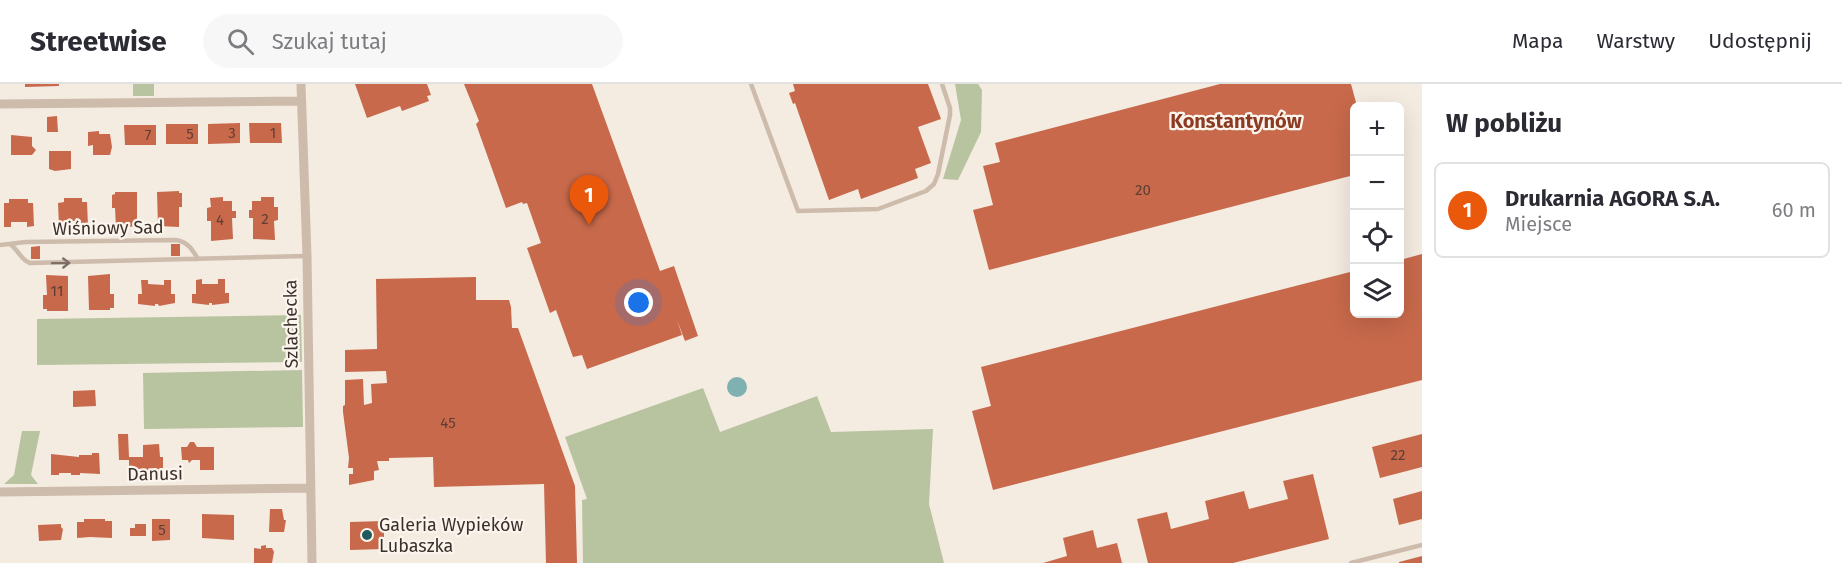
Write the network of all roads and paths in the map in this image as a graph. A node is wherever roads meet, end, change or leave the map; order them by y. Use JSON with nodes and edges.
{"nodes":[{"id":1,"x":301,"y":84,"type":"edge"},
{"id":2,"x":752,"y":84,"type":"edge"},
{"id":3,"x":942,"y":84,"type":"edge"},
{"id":4,"x":302,"y":101,"type":"junction"},
{"id":5,"x":0,"y":104,"type":"edge"},
{"id":6,"x":0,"y":245,"type":"edge"},
{"id":7,"x":11,"y":245,"type":"junction"},
{"id":8,"x":307,"y":256,"type":"junction"},
{"id":9,"x":198,"y":259,"type":"junction"},
{"id":10,"x":310,"y":488,"type":"junction"},
{"id":11,"x":0,"y":492,"type":"edge"},
{"id":12,"x":1422,"y":544,"type":"edge"},
{"id":13,"x":312,"y":563,"type":"edge"},
{"id":14,"x":1351,"y":563,"type":"edge"}],
"edges":[{"from":1,"to":4,"type":"street","name":"Szlachecka"},
{"from":2,"to":3,"type":"lane"},
{"from":4,"to":5,"type":"street"},
{"from":4,"to":8,"type":"street","name":"Szlachecka"},
{"from":6,"to":7,"type":"lane","name":"Wiśniowy Sad"},
{"from":7,"to":9,"type":"lane","name":"Wiśniowy Sad","one_way":true},
{"from":7,"to":9,"type":"lane","name":"Wiśniowy Sad"},
{"from":8,"to":9,"type":"lane","name":"Wiśniowy Sad"},
{"from":8,"to":10,"type":"street","name":"Szlachecka"},
{"from":10,"to":11,"type":"street","name":"Danusi"},
{"from":10,"to":13,"type":"street","name":"Szlachecka"},
{"from":12,"to":14,"type":"lane"}]}
